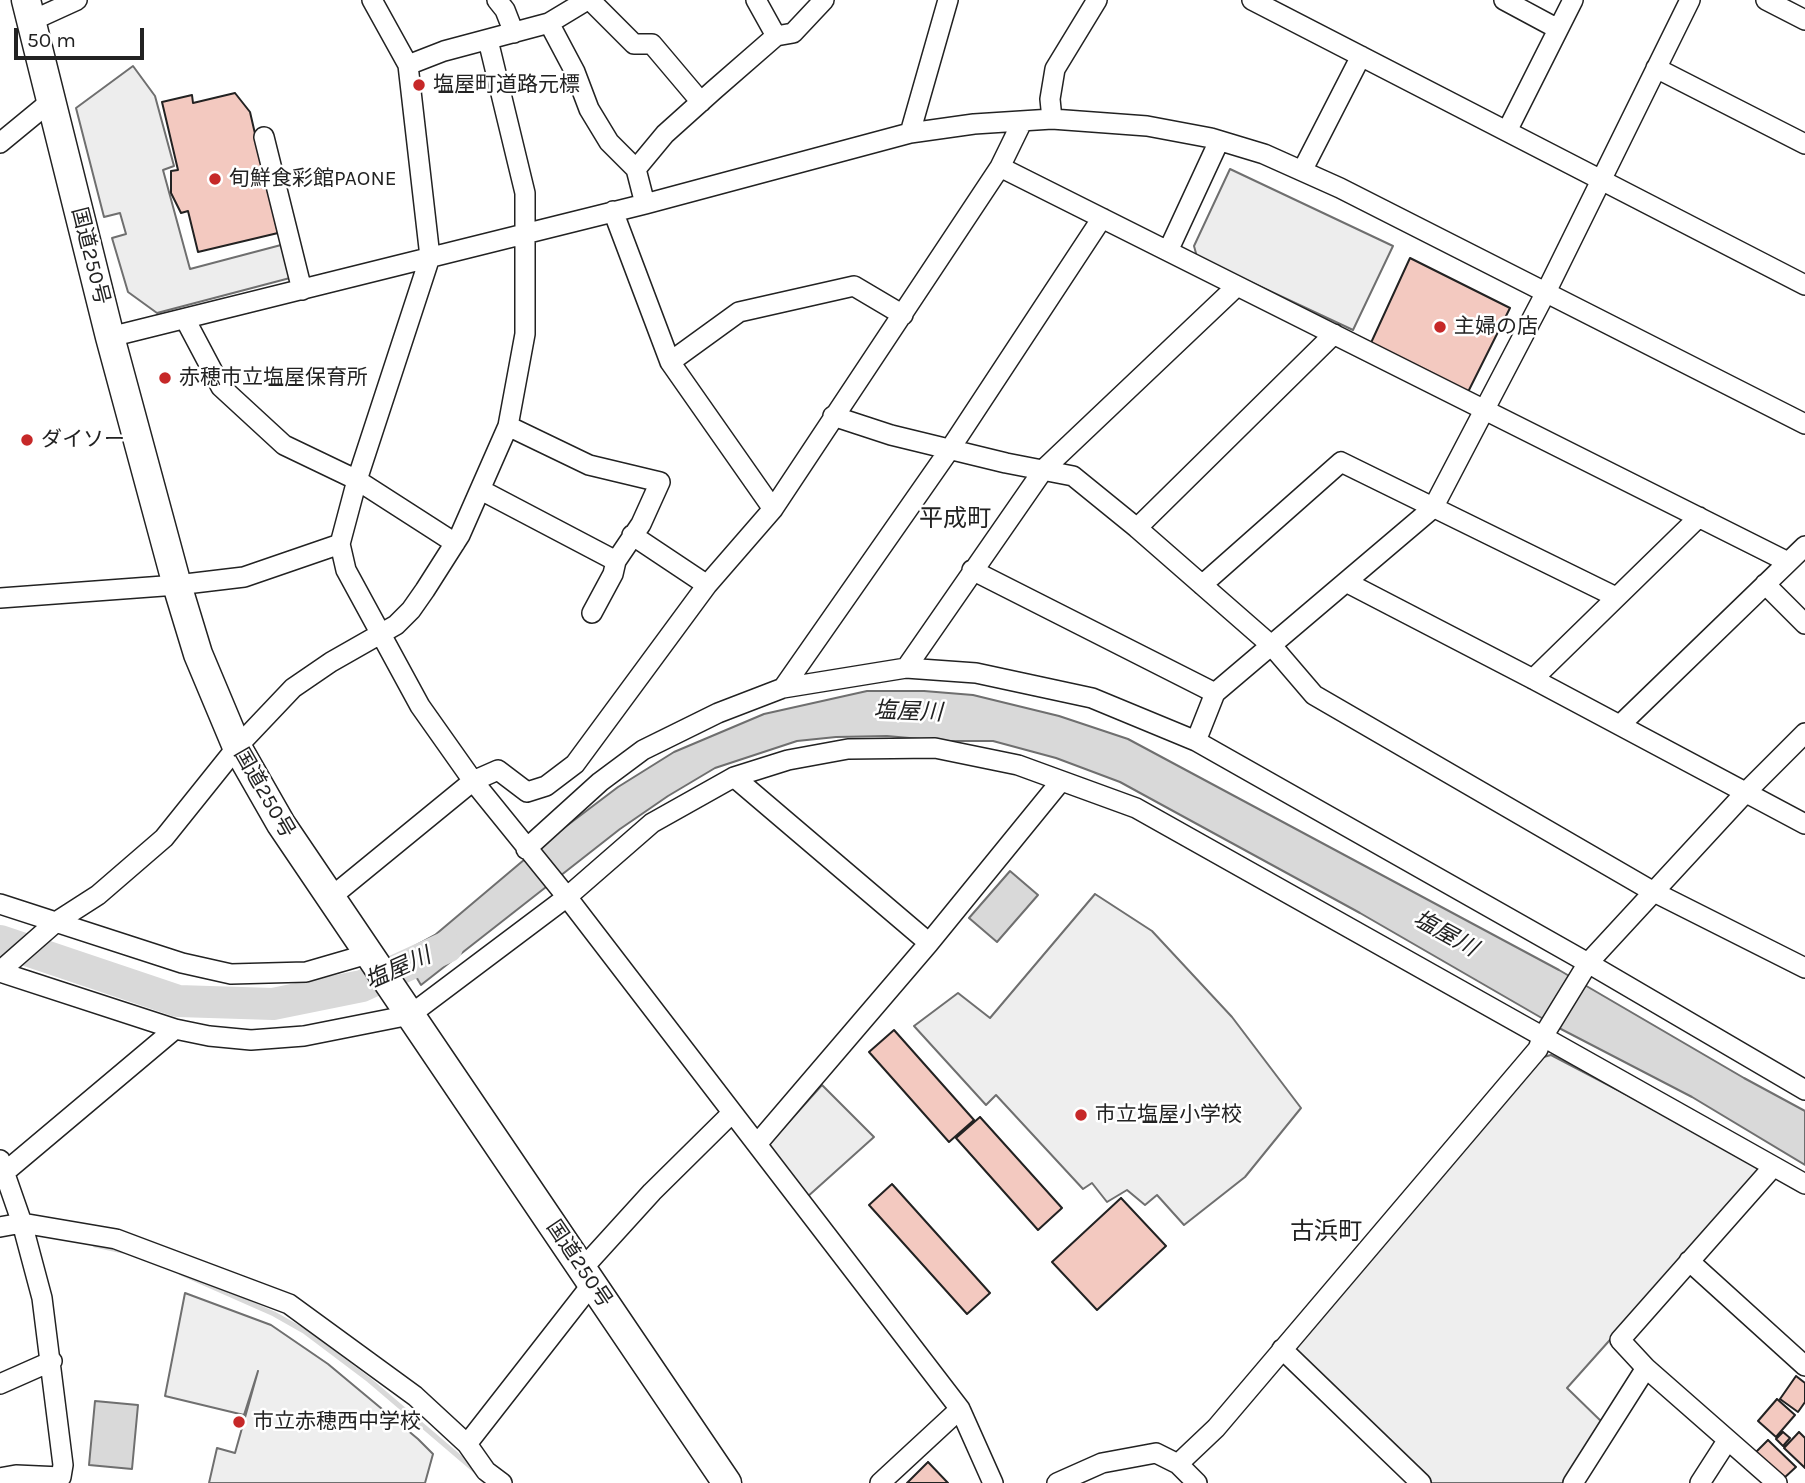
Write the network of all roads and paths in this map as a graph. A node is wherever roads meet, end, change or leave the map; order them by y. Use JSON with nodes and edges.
{"nodes":[{"id":1,"x":77,"y":0,"type":"edge"},
{"id":2,"x":372,"y":0,"type":"edge"},
{"id":3,"x":498,"y":0,"type":"edge"},
{"id":4,"x":589,"y":0,"type":"edge"},
{"id":5,"x":756,"y":0,"type":"edge"},
{"id":6,"x":824,"y":0,"type":"edge"},
{"id":7,"x":948,"y":0,"type":"edge"},
{"id":8,"x":1097,"y":0,"type":"edge"},
{"id":9,"x":1252,"y":0,"type":"edge"},
{"id":10,"x":1504,"y":0,"type":"edge"},
{"id":11,"x":1573,"y":0,"type":"edge"},
{"id":12,"x":1690,"y":0,"type":"edge"},
{"id":13,"x":1766,"y":0,"type":"edge"},
{"id":14,"x":29,"y":10,"type":"edge"},
{"id":15,"x":1805,"y":20,"type":"edge"},
{"id":16,"x":550,"y":23,"type":"junction"},
{"id":17,"x":1558,"y":29,"type":"junction"},
{"id":18,"x":514,"y":33,"type":"junction"},
{"id":19,"x":776,"y":36,"type":"junction"},
{"id":20,"x":488,"y":40,"type":"junction"},
{"id":21,"x":1361,"y":56,"type":"junction"},
{"id":22,"x":408,"y":65,"type":"junction"},
{"id":23,"x":1656,"y":68,"type":"junction"},
{"id":24,"x":51,"y":101,"type":"junction"},
{"id":25,"x":701,"y":102,"type":"junction"},
{"id":26,"x":1052,"y":119,"type":"junction"},
{"id":27,"x":1022,"y":122,"type":"junction"},
{"id":28,"x":1507,"y":131,"type":"junction"},
{"id":29,"x":910,"y":133,"type":"junction"},
{"id":30,"x":264,"y":137,"type":"dead end"},
{"id":31,"x":1220,"y":141,"type":"junction"},
{"id":32,"x":0,"y":143,"type":"edge"},
{"id":33,"x":1805,"y":145,"type":"edge"},
{"id":34,"x":1000,"y":167,"type":"junction"},
{"id":35,"x":636,"y":169,"type":"junction"},
{"id":36,"x":1302,"y":171,"type":"junction"},
{"id":37,"x":1601,"y":180,"type":"junction"},
{"id":38,"x":645,"y":204,"type":"junction"},
{"id":39,"x":613,"y":211,"type":"junction"},
{"id":40,"x":1102,"y":218,"type":"junction"},
{"id":41,"x":524,"y":234,"type":"junction"},
{"id":42,"x":1168,"y":251,"type":"junction"},
{"id":43,"x":430,"y":257,"type":"junction"},
{"id":44,"x":1805,"y":285,"type":"edge"},
{"id":45,"x":1237,"y":286,"type":"junction"},
{"id":46,"x":302,"y":290,"type":"junction"},
{"id":47,"x":1545,"y":294,"type":"junction"},
{"id":48,"x":903,"y":315,"type":"junction"},
{"id":49,"x":185,"y":319,"type":"junction"},
{"id":50,"x":1334,"y":334,"type":"junction"},
{"id":51,"x":110,"y":337,"type":"junction"},
{"id":52,"x":670,"y":362,"type":"junction"},
{"id":53,"x":1484,"y":410,"type":"junction"},
{"id":54,"x":833,"y":416,"type":"junction"},
{"id":55,"x":1805,"y":424,"type":"edge"},
{"id":56,"x":508,"y":426,"type":"junction"},
{"id":57,"x":950,"y":449,"type":"junction"},
{"id":58,"x":1044,"y":469,"type":"junction"},
{"id":59,"x":357,"y":480,"type":"junction"},
{"id":60,"x":481,"y":491,"type":"junction"},
{"id":61,"x":1433,"y":508,"type":"junction"},
{"id":62,"x":773,"y":509,"type":"junction"},
{"id":63,"x":1699,"y":517,"type":"junction"},
{"id":64,"x":1137,"y":528,"type":"junction"},
{"id":65,"x":632,"y":535,"type":"junction"},
{"id":66,"x":455,"y":543,"type":"junction"},
{"id":67,"x":340,"y":544,"type":"junction"},
{"id":68,"x":1805,"y":545,"type":"edge"},
{"id":69,"x":616,"y":561,"type":"junction"},
{"id":70,"x":1788,"y":562,"type":"junction"},
{"id":71,"x":972,"y":570,"type":"junction"},
{"id":72,"x":1346,"y":582,"type":"junction"},
{"id":73,"x":1765,"y":584,"type":"junction"},
{"id":74,"x":177,"y":585,"type":"junction"},
{"id":75,"x":707,"y":585,"type":"junction"},
{"id":76,"x":1202,"y":585,"type":"junction"},
{"id":77,"x":1616,"y":597,"type":"junction"},
{"id":78,"x":0,"y":598,"type":"edge"},
{"id":79,"x":592,"y":613,"type":"dead end"},
{"id":80,"x":1805,"y":624,"type":"edge"},
{"id":81,"x":381,"y":635,"type":"junction"},
{"id":82,"x":1272,"y":646,"type":"junction"},
{"id":83,"x":906,"y":667,"type":"junction"},
{"id":84,"x":1533,"y":678,"type":"junction"},
{"id":85,"x":783,"y":688,"type":"junction"},
{"id":86,"x":1215,"y":693,"type":"junction"},
{"id":87,"x":1620,"y":725,"type":"junction"},
{"id":88,"x":1805,"y":733,"type":"edge"},
{"id":89,"x":1196,"y":741,"type":"junction"},
{"id":90,"x":237,"y":747,"type":"junction"},
{"id":91,"x":734,"y":777,"type":"junction"},
{"id":92,"x":1061,"y":781,"type":"junction"},
{"id":93,"x":473,"y":782,"type":"junction"},
{"id":94,"x":1745,"y":793,"type":"junction"},
{"id":95,"x":1805,"y":824,"type":"edge"},
{"id":96,"x":526,"y":849,"type":"junction"},
{"id":97,"x":1652,"y":891,"type":"junction"},
{"id":98,"x":567,"y":897,"type":"junction"},
{"id":99,"x":330,"y":898,"type":"junction"},
{"id":100,"x":0,"y":904,"type":"edge"},
{"id":101,"x":56,"y":922,"type":"junction"},
{"id":102,"x":929,"y":943,"type":"junction"},
{"id":103,"x":368,"y":954,"type":"junction"},
{"id":104,"x":1588,"y":963,"type":"junction"},
{"id":105,"x":1805,"y":968,"type":"edge"},
{"id":106,"x":0,"y":972,"type":"edge"},
{"id":107,"x":410,"y":1015,"type":"junction"},
{"id":108,"x":175,"y":1029,"type":"junction"},
{"id":109,"x":1542,"y":1038,"type":"junction"},
{"id":110,"x":1805,"y":1090,"type":"edge"},
{"id":111,"x":732,"y":1113,"type":"junction"},
{"id":112,"x":757,"y":1144,"type":"junction"},
{"id":113,"x":3,"y":1166,"type":"edge"},
{"id":114,"x":1773,"y":1167,"type":"junction"},
{"id":115,"x":1805,"y":1184,"type":"edge"},
{"id":116,"x":22,"y":1223,"type":"junction"},
{"id":117,"x":0,"y":1227,"type":"edge"},
{"id":118,"x":1689,"y":1261,"type":"junction"},
{"id":119,"x":587,"y":1276,"type":"junction"},
{"id":120,"x":1282,"y":1349,"type":"junction"},
{"id":121,"x":52,"y":1361,"type":"junction"},
{"id":122,"x":1805,"y":1366,"type":"edge"},
{"id":123,"x":1646,"y":1368,"type":"junction"},
{"id":124,"x":0,"y":1384,"type":"edge"},
{"id":125,"x":960,"y":1409,"type":"junction"},
{"id":126,"x":1727,"y":1441,"type":"junction"},
{"id":127,"x":467,"y":1444,"type":"junction"},
{"id":128,"x":1178,"y":1464,"type":"junction"},
{"id":129,"x":0,"y":1478,"type":"edge"},
{"id":130,"x":502,"y":1483,"type":"edge"},
{"id":131,"x":727,"y":1483,"type":"edge"},
{"id":132,"x":880,"y":1483,"type":"edge"},
{"id":133,"x":993,"y":1483,"type":"edge"},
{"id":134,"x":1057,"y":1483,"type":"edge"},
{"id":135,"x":1197,"y":1483,"type":"edge"},
{"id":136,"x":1421,"y":1483,"type":"edge"},
{"id":137,"x":1573,"y":1483,"type":"edge"},
{"id":138,"x":1700,"y":1483,"type":"edge"},
{"id":139,"x":1777,"y":1483,"type":"edge"}],
"edges":[{"from":1,"to":14,"type":"street"},
{"from":2,"to":22,"type":"street"},
{"from":3,"to":18,"type":"street"},
{"from":4,"to":16,"type":"street"},
{"from":4,"to":25,"type":"street"},
{"from":5,"to":19,"type":"street"},
{"from":6,"to":19,"type":"street"},
{"from":7,"to":29,"type":"street"},
{"from":8,"to":26,"type":"street"},
{"from":9,"to":21,"type":"street"},
{"from":10,"to":17,"type":"street"},
{"from":11,"to":17,"type":"street"},
{"from":12,"to":23,"type":"street"},
{"from":13,"to":15,"type":"street"},
{"from":14,"to":24,"type":"highway","name":"国道250号"},
{"from":16,"to":18,"type":"street"},
{"from":16,"to":35,"type":"street"},
{"from":17,"to":28,"type":"street"},
{"from":18,"to":20,"type":"street"},
{"from":19,"to":25,"type":"street"},
{"from":20,"to":22,"type":"street"},
{"from":20,"to":41,"type":"street"},
{"from":21,"to":28,"type":"street"},
{"from":21,"to":36,"type":"street"},
{"from":22,"to":43,"type":"street"},
{"from":23,"to":33,"type":"street"},
{"from":23,"to":37,"type":"street"},
{"from":24,"to":32,"type":"street"},
{"from":24,"to":51,"type":"highway","name":"国道250号"},
{"from":25,"to":35,"type":"street"},
{"from":26,"to":27,"type":"street"},
{"from":26,"to":31,"type":"street"},
{"from":27,"to":29,"type":"street"},
{"from":27,"to":34,"type":"street"},
{"from":28,"to":37,"type":"street"},
{"from":29,"to":38,"type":"street"},
{"from":30,"to":46,"type":"street"},
{"from":31,"to":36,"type":"street"},
{"from":31,"to":42,"type":"street"},
{"from":34,"to":40,"type":"street"},
{"from":34,"to":48,"type":"street"},
{"from":35,"to":38,"type":"street"},
{"from":36,"to":47,"type":"street"},
{"from":37,"to":44,"type":"street"},
{"from":37,"to":47,"type":"street"},
{"from":38,"to":39,"type":"street"},
{"from":39,"to":41,"type":"street"},
{"from":39,"to":52,"type":"street"},
{"from":40,"to":42,"type":"street"},
{"from":40,"to":57,"type":"street"},
{"from":41,"to":43,"type":"street"},
{"from":41,"to":56,"type":"street"},
{"from":42,"to":45,"type":"street"},
{"from":43,"to":46,"type":"street"},
{"from":43,"to":59,"type":"street"},
{"from":45,"to":50,"type":"street"},
{"from":45,"to":58,"type":"street"},
{"from":46,"to":49,"type":"street"},
{"from":47,"to":53,"type":"street"},
{"from":47,"to":55,"type":"street"},
{"from":48,"to":52,"type":"street"},
{"from":48,"to":54,"type":"street"},
{"from":49,"to":51,"type":"street"},
{"from":49,"to":59,"type":"street"},
{"from":50,"to":53,"type":"street"},
{"from":50,"to":64,"type":"street"},
{"from":51,"to":74,"type":"highway","name":"国道250号"},
{"from":52,"to":62,"type":"street"},
{"from":53,"to":61,"type":"street"},
{"from":53,"to":63,"type":"street"},
{"from":54,"to":57,"type":"street"},
{"from":54,"to":62,"type":"street"},
{"from":56,"to":60,"type":"street"},
{"from":56,"to":65,"type":"street"},
{"from":57,"to":58,"type":"street"},
{"from":57,"to":85,"type":"street"},
{"from":58,"to":64,"type":"street"},
{"from":58,"to":71,"type":"street"},
{"from":59,"to":66,"type":"street"},
{"from":59,"to":67,"type":"street"},
{"from":60,"to":66,"type":"street"},
{"from":60,"to":69,"type":"street"},
{"from":61,"to":72,"type":"street"},
{"from":61,"to":76,"type":"street"},
{"from":61,"to":77,"type":"street"},
{"from":62,"to":75,"type":"street"},
{"from":63,"to":70,"type":"street"},
{"from":63,"to":77,"type":"street"},
{"from":64,"to":76,"type":"street"},
{"from":65,"to":69,"type":"street"},
{"from":65,"to":75,"type":"street"},
{"from":66,"to":81,"type":"street"},
{"from":67,"to":74,"type":"street"},
{"from":67,"to":81,"type":"street"},
{"from":68,"to":70,"type":"street"},
{"from":69,"to":79,"type":"street"},
{"from":70,"to":73,"type":"street"},
{"from":71,"to":83,"type":"street"},
{"from":71,"to":86,"type":"street"},
{"from":72,"to":82,"type":"street"},
{"from":72,"to":84,"type":"street"},
{"from":73,"to":80,"type":"street"},
{"from":73,"to":87,"type":"street"},
{"from":74,"to":78,"type":"street"},
{"from":74,"to":90,"type":"highway","name":"国道250号"},
{"from":75,"to":93,"type":"street"},
{"from":76,"to":82,"type":"street"},
{"from":77,"to":84,"type":"street"},
{"from":81,"to":90,"type":"street"},
{"from":81,"to":93,"type":"street"},
{"from":82,"to":86,"type":"street"},
{"from":82,"to":97,"type":"street"},
{"from":83,"to":85,"type":"street"},
{"from":83,"to":89,"type":"street"},
{"from":84,"to":87,"type":"street"},
{"from":85,"to":96,"type":"street"},
{"from":86,"to":89,"type":"street"},
{"from":87,"to":94,"type":"street"},
{"from":88,"to":94,"type":"street"},
{"from":89,"to":104,"type":"street"},
{"from":90,"to":99,"type":"highway","name":"国道250号"},
{"from":90,"to":101,"type":"street"},
{"from":91,"to":92,"type":"street"},
{"from":91,"to":98,"type":"street"},
{"from":91,"to":102,"type":"street"},
{"from":92,"to":102,"type":"street"},
{"from":92,"to":109,"type":"street"},
{"from":93,"to":96,"type":"street"},
{"from":93,"to":99,"type":"street"},
{"from":94,"to":95,"type":"street"},
{"from":94,"to":97,"type":"street"},
{"from":96,"to":98,"type":"street"},
{"from":97,"to":104,"type":"street"},
{"from":97,"to":105,"type":"street"},
{"from":98,"to":107,"type":"street"},
{"from":98,"to":111,"type":"street"},
{"from":99,"to":103,"type":"highway","name":"国道250号"},
{"from":100,"to":101,"type":"street"},
{"from":101,"to":103,"type":"street"},
{"from":101,"to":106,"type":"street"},
{"from":102,"to":112,"type":"street"},
{"from":103,"to":107,"type":"highway","name":"国道250号"},
{"from":104,"to":109,"type":"street"},
{"from":104,"to":110,"type":"street"},
{"from":106,"to":108,"type":"street"},
{"from":107,"to":108,"type":"street"},
{"from":107,"to":119,"type":"highway","name":"国道250号"},
{"from":108,"to":113,"type":"street"},
{"from":109,"to":114,"type":"street"},
{"from":109,"to":120,"type":"street"},
{"from":111,"to":112,"type":"street"},
{"from":111,"to":119,"type":"street"},
{"from":112,"to":125,"type":"street"},
{"from":113,"to":116,"type":"street"},
{"from":114,"to":115,"type":"street"},
{"from":114,"to":118,"type":"street"},
{"from":116,"to":117,"type":"street"},
{"from":116,"to":121,"type":"street"},
{"from":116,"to":127,"type":"street"},
{"from":118,"to":122,"type":"street"},
{"from":118,"to":123,"type":"street"},
{"from":119,"to":127,"type":"street"},
{"from":119,"to":131,"type":"highway","name":"国道250号"},
{"from":120,"to":128,"type":"street"},
{"from":120,"to":136,"type":"street"},
{"from":121,"to":124,"type":"street"},
{"from":121,"to":129,"type":"street"},
{"from":123,"to":126,"type":"street"},
{"from":123,"to":137,"type":"street"},
{"from":125,"to":132,"type":"street"},
{"from":125,"to":133,"type":"street"},
{"from":126,"to":138,"type":"street"},
{"from":126,"to":139,"type":"street"},
{"from":127,"to":130,"type":"street"},
{"from":128,"to":134,"type":"street"},
{"from":128,"to":135,"type":"street"}]}
